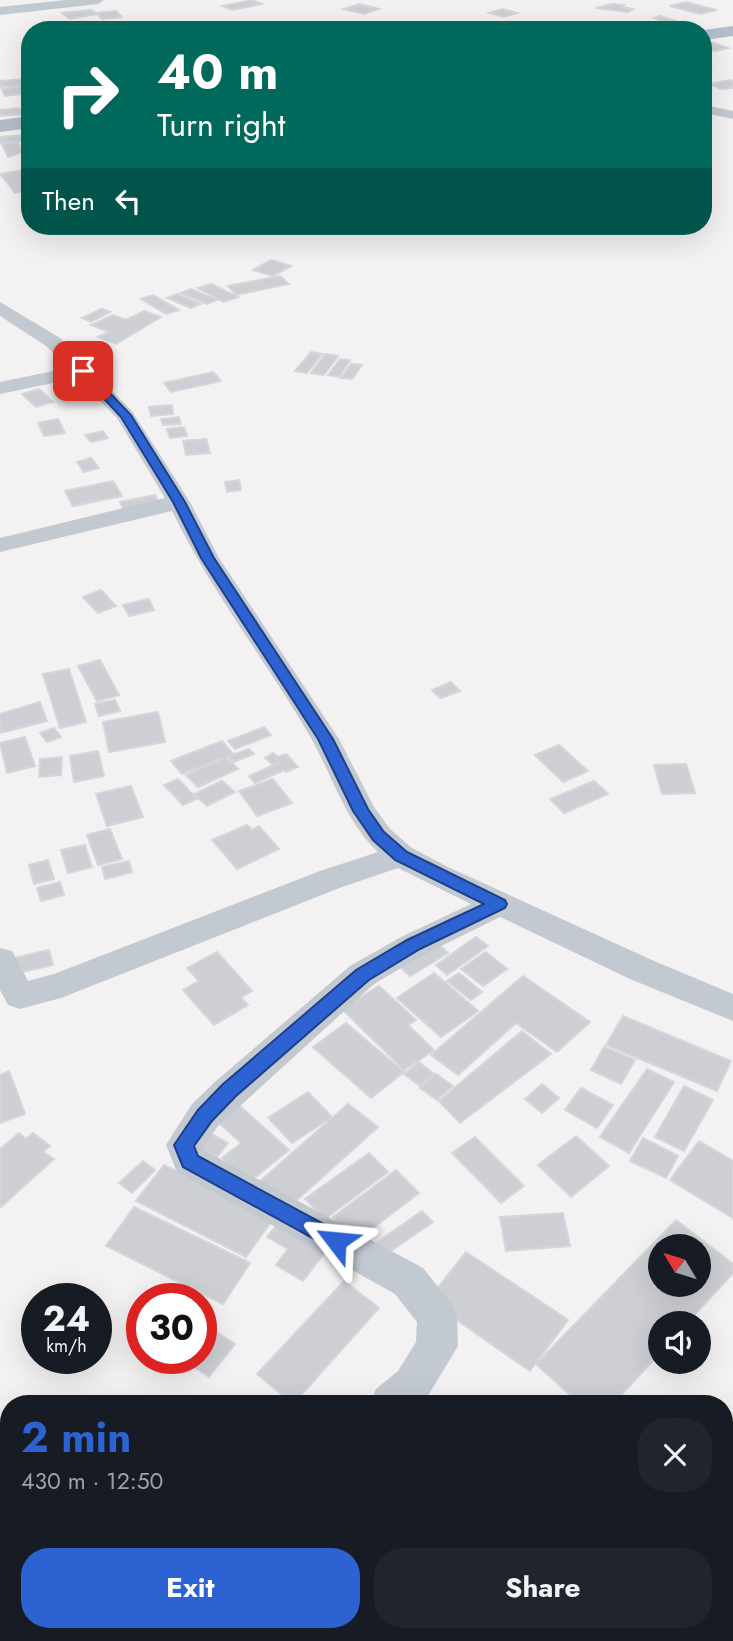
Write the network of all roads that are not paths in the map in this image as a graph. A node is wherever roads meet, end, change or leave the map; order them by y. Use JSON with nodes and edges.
{"nodes":[{"id":1,"x":91,"y":0,"type":"edge"},
{"id":2,"x":0,"y":11,"type":"edge"},
{"id":3,"x":733,"y":32,"type":"edge"},
{"id":4,"x":712,"y":34,"type":"edge"},
{"id":5,"x":712,"y":111,"type":"edge"},
{"id":6,"x":733,"y":115,"type":"edge"},
{"id":7,"x":21,"y":123,"type":"edge"},
{"id":8,"x":0,"y":126,"type":"edge"},
{"id":9,"x":0,"y":308,"type":"edge"},
{"id":10,"x":83,"y":371,"type":"junction"},
{"id":11,"x":0,"y":388,"type":"edge"},
{"id":12,"x":179,"y":502,"type":"junction"},
{"id":13,"x":0,"y":545,"type":"edge"},
{"id":14,"x":401,"y":856,"type":"junction"},
{"id":15,"x":499,"y":904,"type":"junction"},
{"id":16,"x":0,"y":960,"type":"edge"},
{"id":17,"x":733,"y":1008,"type":"edge"},
{"id":18,"x":401,"y":1395,"type":"edge"}],
"edges":[{"from":1,"to":2,"type":"street"},
{"from":3,"to":4,"type":"main road"},
{"from":5,"to":6,"type":"street"},
{"from":7,"to":8,"type":"main road"},
{"from":9,"to":10,"type":"street"},
{"from":10,"to":11,"type":"street"},
{"from":10,"to":12,"type":"street"},
{"from":12,"to":13,"type":"street"},
{"from":12,"to":14,"type":"street"},
{"from":14,"to":15,"type":"street"},
{"from":14,"to":16,"type":"street"},
{"from":15,"to":17,"type":"street"},
{"from":15,"to":18,"type":"street"}]}
